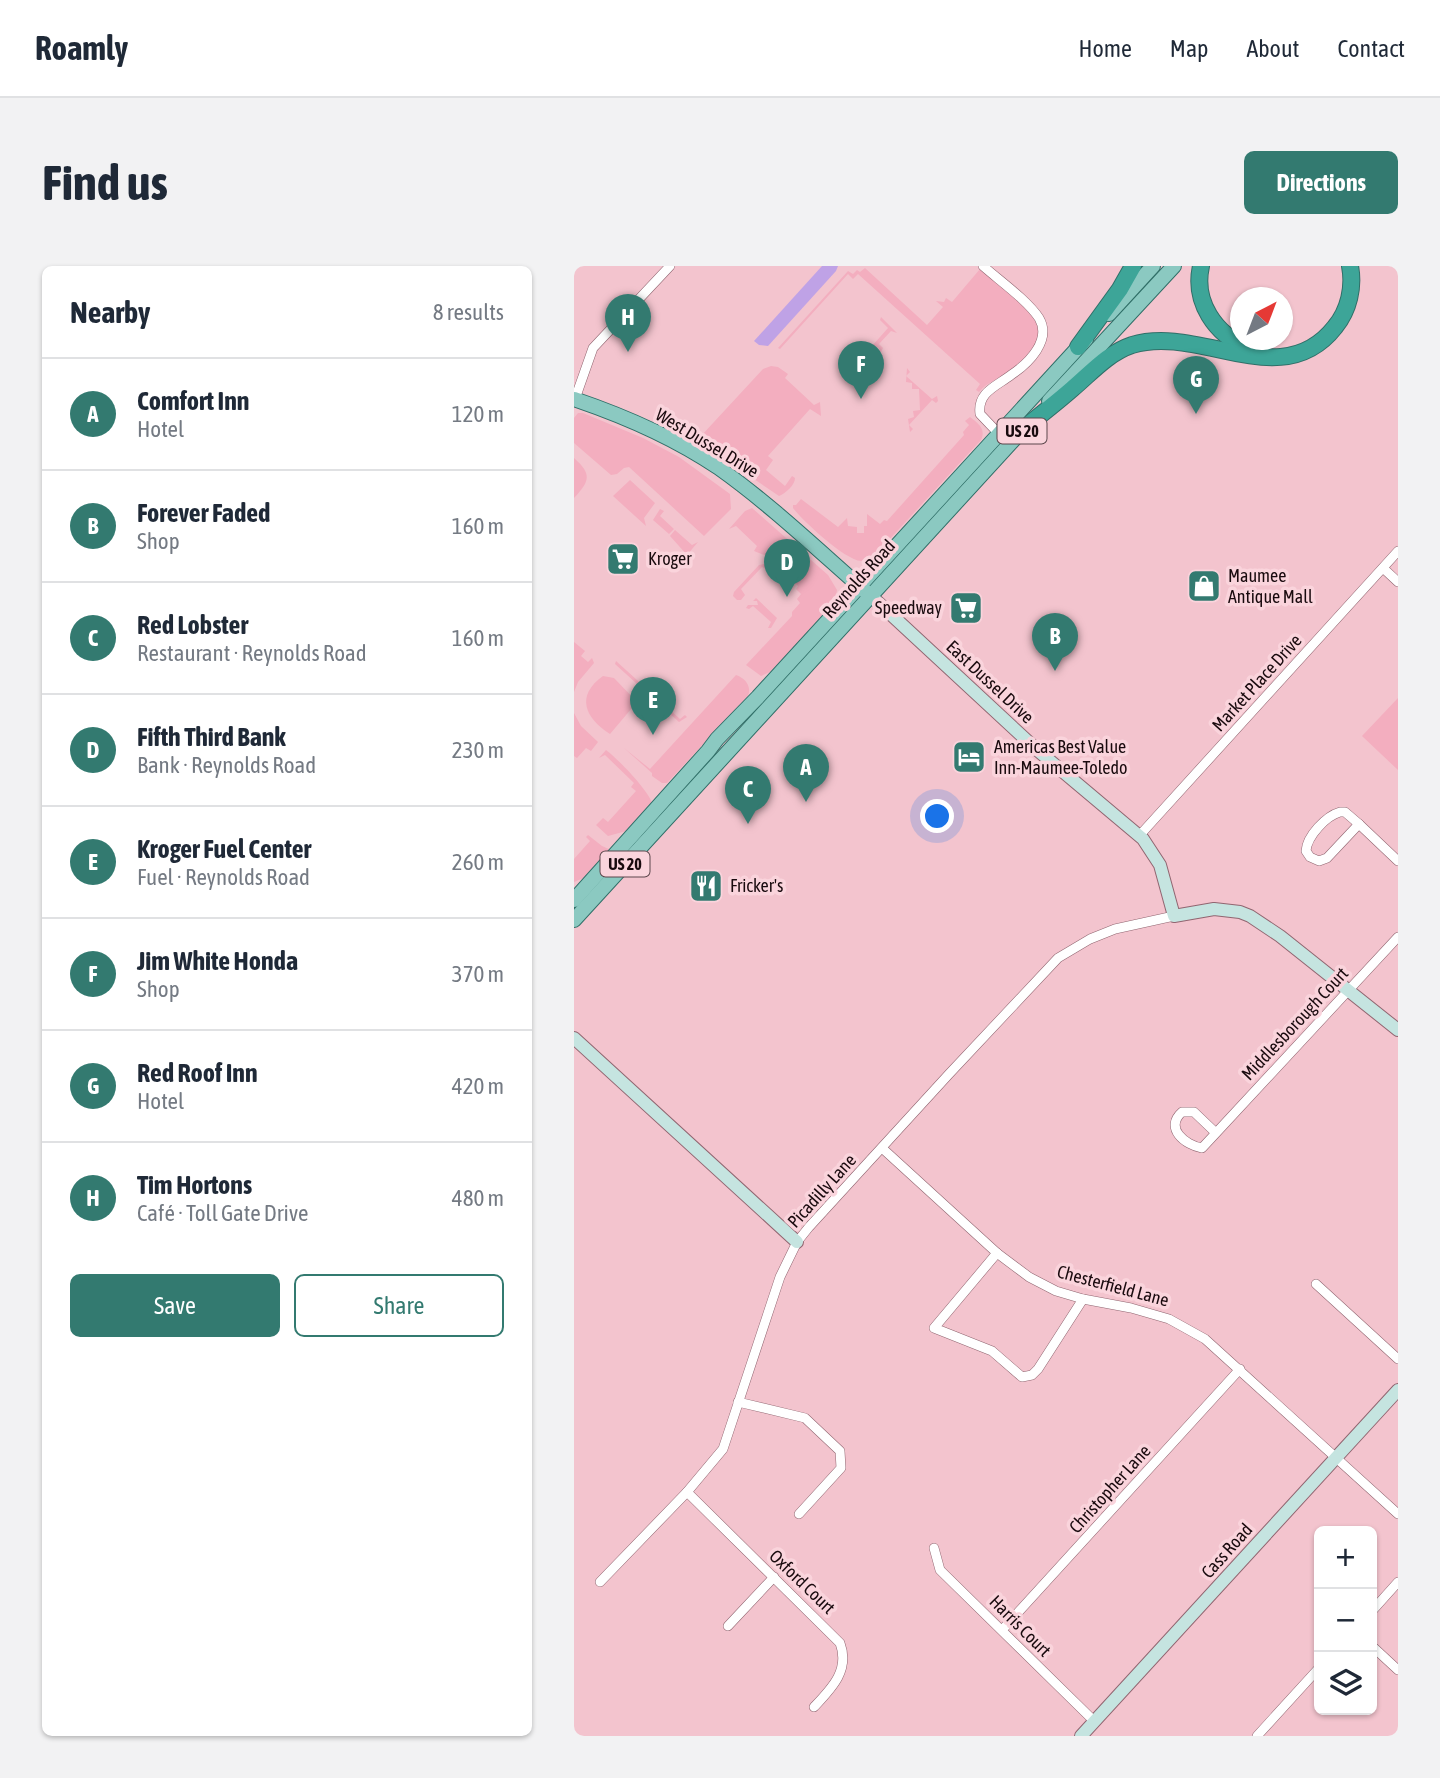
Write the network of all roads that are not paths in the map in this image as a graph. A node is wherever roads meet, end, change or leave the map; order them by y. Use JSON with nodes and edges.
{"nodes":[{"id":1,"x":670,"y":266,"type":"edge"},
{"id":2,"x":983,"y":266,"type":"edge"},
{"id":3,"x":1133,"y":266,"type":"edge"},
{"id":4,"x":1153,"y":266,"type":"edge"},
{"id":5,"x":1174,"y":266,"type":"edge"},
{"id":6,"x":1200,"y":266,"type":"edge"},
{"id":7,"x":1345,"y":266,"type":"edge"},
{"id":8,"x":1350,"y":266,"type":"edge"},
{"id":9,"x":1078,"y":347,"type":"junction"},
{"id":10,"x":575,"y":399,"type":"edge"},
{"id":11,"x":1022,"y":430,"type":"junction"},
{"id":12,"x":999,"y":434,"type":"junction"},
{"id":13,"x":1398,"y":551,"type":"edge"},
{"id":14,"x":1383,"y":568,"type":"junction"},
{"id":15,"x":1398,"y":582,"type":"edge"},
{"id":16,"x":865,"y":591,"type":"junction"},
{"id":17,"x":1359,"y":824,"type":"junction"},
{"id":18,"x":1139,"y":836,"type":"junction"},
{"id":19,"x":1398,"y":861,"type":"edge"},
{"id":20,"x":574,"y":900,"type":"edge"},
{"id":21,"x":1174,"y":916,"type":"junction"},
{"id":22,"x":574,"y":920,"type":"edge"},
{"id":23,"x":1398,"y":937,"type":"edge"},
{"id":24,"x":1349,"y":989,"type":"junction"},
{"id":25,"x":1398,"y":1030,"type":"edge"},
{"id":26,"x":574,"y":1038,"type":"edge"},
{"id":27,"x":1216,"y":1133,"type":"junction"},
{"id":28,"x":882,"y":1148,"type":"junction"},
{"id":29,"x":797,"y":1242,"type":"junction"},
{"id":30,"x":997,"y":1253,"type":"junction"},
{"id":31,"x":1316,"y":1284,"type":"dead end"},
{"id":32,"x":1083,"y":1299,"type":"junction"},
{"id":33,"x":1398,"y":1359,"type":"edge"},
{"id":34,"x":1240,"y":1369,"type":"junction"},
{"id":35,"x":1398,"y":1390,"type":"edge"},
{"id":36,"x":738,"y":1402,"type":"junction"},
{"id":37,"x":1337,"y":1457,"type":"junction"},
{"id":38,"x":687,"y":1492,"type":"junction"},
{"id":39,"x":799,"y":1514,"type":"dead end"},
{"id":40,"x":1398,"y":1514,"type":"edge"},
{"id":41,"x":934,"y":1548,"type":"dead end"},
{"id":42,"x":775,"y":1577,"type":"junction"},
{"id":43,"x":600,"y":1582,"type":"dead end"},
{"id":44,"x":1398,"y":1582,"type":"edge"},
{"id":45,"x":1377,"y":1605,"type":"edge"},
{"id":46,"x":728,"y":1626,"type":"dead end"},
{"id":47,"x":1002,"y":1630,"type":"junction"},
{"id":48,"x":1377,"y":1651,"type":"edge"},
{"id":49,"x":1398,"y":1670,"type":"edge"},
{"id":50,"x":1314,"y":1673,"type":"edge"},
{"id":51,"x":814,"y":1707,"type":"dead end"},
{"id":52,"x":1094,"y":1721,"type":"junction"},
{"id":53,"x":1081,"y":1736,"type":"edge"},
{"id":54,"x":1257,"y":1736,"type":"edge"}],
"edges":[{"from":1,"to":10,"type":"street"},
{"from":2,"to":12,"type":"street"},
{"from":3,"to":9,"type":"highway"},
{"from":4,"to":9,"type":"main road","name":"Reynolds Road","number":"US 20"},
{"from":5,"to":11,"type":"main road","name":"Reynolds Road","number":"US 20"},
{"from":6,"to":7,"type":"highway"},
{"from":8,"to":11,"type":"highway"},
{"from":9,"to":12,"type":"main road","name":"Reynolds Road","number":"US 20"},
{"from":10,"to":16,"type":"main road","name":"West Dussel Drive"},
{"from":11,"to":16,"type":"main road","name":"Reynolds Road","number":"US 20"},
{"from":12,"to":16,"type":"main road","name":"Reynolds Road","number":"US 20"},
{"from":13,"to":14,"type":"street","name":"Market Place Drive"},
{"from":14,"to":15,"type":"street"},
{"from":14,"to":18,"type":"street","name":"Market Place Drive"},
{"from":16,"to":18,"type":"street","name":"East Dussel Drive"},
{"from":16,"to":20,"type":"main road","name":"Reynolds Road","number":"US 20"},
{"from":16,"to":22,"type":"main road","name":"Reynolds Road","number":"US 20"},
{"from":17,"to":17,"type":"street"},
{"from":17,"to":19,"type":"street"},
{"from":18,"to":21,"type":"street","name":"East Dussel Drive"},
{"from":21,"to":24,"type":"street"},
{"from":21,"to":28,"type":"street","name":"Picadilly Lane"},
{"from":23,"to":24,"type":"street","name":"Middlesborough Court"},
{"from":24,"to":25,"type":"street"},
{"from":24,"to":27,"type":"street","name":"Middlesborough Court"},
{"from":26,"to":29,"type":"street"},
{"from":27,"to":27,"type":"street","name":"Middlesborough Court"},
{"from":28,"to":29,"type":"street","name":"Picadilly Lane"},
{"from":28,"to":30,"type":"street","name":"Chesterfield Lane"},
{"from":29,"to":36,"type":"street","name":"Picadilly Lane"},
{"from":30,"to":32,"type":"street","name":"Chesterfield Lane"},
{"from":30,"to":32,"type":"street"},
{"from":31,"to":33,"type":"street"},
{"from":32,"to":34,"type":"street","name":"Chesterfield Lane"},
{"from":34,"to":37,"type":"street","name":"Chesterfield Lane"},
{"from":34,"to":47,"type":"street","name":"Christopher Lane"},
{"from":35,"to":37,"type":"street","name":"Cass Road"},
{"from":36,"to":38,"type":"street","name":"Picadilly Lane"},
{"from":36,"to":39,"type":"street"},
{"from":37,"to":40,"type":"street","name":"Chesterfield Lane"},
{"from":37,"to":52,"type":"street","name":"Cass Road"},
{"from":38,"to":42,"type":"street","name":"Oxford Court"},
{"from":38,"to":43,"type":"street","name":"Picadilly Lane"},
{"from":41,"to":47,"type":"street","name":"Harris Court"},
{"from":42,"to":46,"type":"street"},
{"from":42,"to":51,"type":"street","name":"Oxford Court"},
{"from":44,"to":45,"type":"street"},
{"from":47,"to":52,"type":"street","name":"Harris Court"},
{"from":48,"to":49,"type":"street"},
{"from":50,"to":54,"type":"street"},
{"from":52,"to":53,"type":"street","name":"Cass Road"}]}
